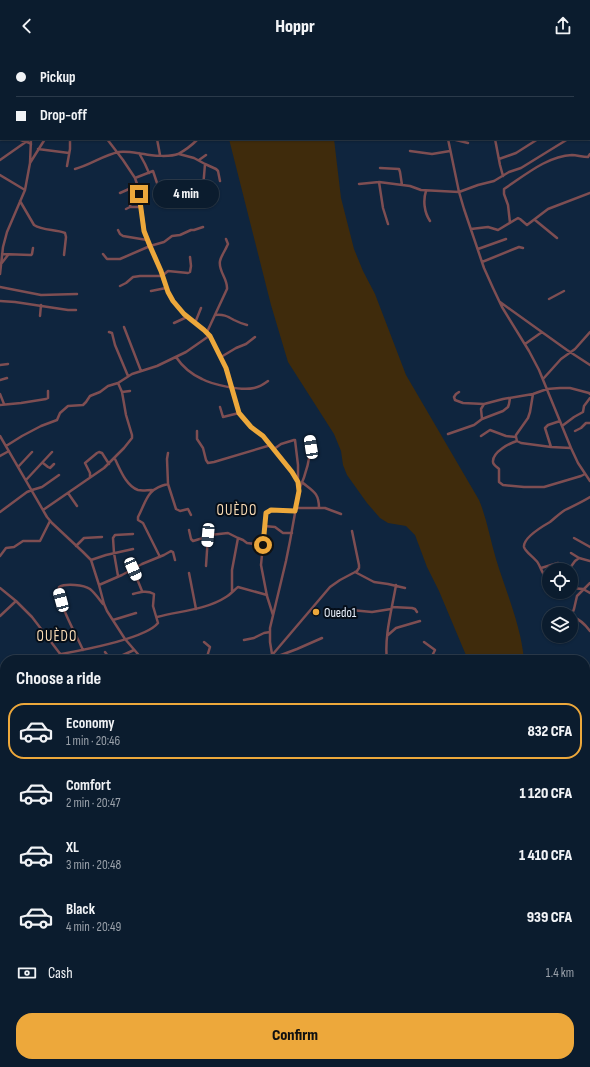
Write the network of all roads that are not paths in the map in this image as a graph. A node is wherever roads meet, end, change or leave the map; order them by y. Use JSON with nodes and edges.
{"nodes":[{"id":1,"x":131,"y":52,"type":"edge"},
{"id":2,"x":143,"y":52,"type":"edge"},
{"id":3,"x":20,"y":140,"type":"edge"},
{"id":4,"x":31,"y":140,"type":"edge"},
{"id":5,"x":44,"y":140,"type":"edge"},
{"id":6,"x":70,"y":140,"type":"edge"},
{"id":7,"x":108,"y":140,"type":"edge"},
{"id":8,"x":157,"y":140,"type":"edge"},
{"id":9,"x":197,"y":140,"type":"edge"},
{"id":10,"x":448,"y":140,"type":"edge"},
{"id":11,"x":456,"y":140,"type":"edge"},
{"id":12,"x":495,"y":140,"type":"edge"},
{"id":13,"x":536,"y":140,"type":"edge"},
{"id":14,"x":566,"y":140,"type":"edge"},
{"id":15,"x":26,"y":141,"type":"junction"},
{"id":16,"x":468,"y":143,"type":"dead end"},
{"id":17,"x":31,"y":145,"type":"junction"},
{"id":18,"x":38,"y":150,"type":"junction"},
{"id":19,"x":410,"y":151,"type":"dead end"},
{"id":20,"x":450,"y":151,"type":"junction"},
{"id":21,"x":118,"y":152,"type":"junction"},
{"id":22,"x":69,"y":153,"type":"junction"},
{"id":23,"x":138,"y":153,"type":"junction"},
{"id":24,"x":178,"y":154,"type":"junction"},
{"id":25,"x":206,"y":154,"type":"dead end"},
{"id":26,"x":590,"y":154,"type":"edge"},
{"id":27,"x":160,"y":155,"type":"junction"},
{"id":28,"x":499,"y":158,"type":"junction"},
{"id":29,"x":0,"y":160,"type":"edge"},
{"id":30,"x":199,"y":160,"type":"junction"},
{"id":31,"x":30,"y":163,"type":"junction"},
{"id":32,"x":205,"y":164,"type":"junction"},
{"id":33,"x":66,"y":166,"type":"dead end"},
{"id":34,"x":380,"y":168,"type":"dead end"},
{"id":35,"x":75,"y":169,"type":"dead end"},
{"id":36,"x":149,"y":173,"type":"junction"},
{"id":37,"x":0,"y":175,"type":"edge"},
{"id":38,"x":503,"y":176,"type":"junction"},
{"id":39,"x":135,"y":178,"type":"junction"},
{"id":40,"x":220,"y":181,"type":"dead end"},
{"id":41,"x":379,"y":182,"type":"junction"},
{"id":42,"x":183,"y":183,"type":"dead end"},
{"id":43,"x":137,"y":184,"type":"junction"},
{"id":44,"x":359,"y":184,"type":"dead end"},
{"id":45,"x":402,"y":185,"type":"junction"},
{"id":46,"x":25,"y":190,"type":"junction"},
{"id":47,"x":129,"y":190,"type":"junction"},
{"id":48,"x":426,"y":191,"type":"junction"},
{"id":49,"x":459,"y":192,"type":"junction"},
{"id":50,"x":590,"y":192,"type":"edge"},
{"id":51,"x":120,"y":193,"type":"dead end"},
{"id":52,"x":207,"y":194,"type":"dead end"},
{"id":53,"x":20,"y":201,"type":"junction"},
{"id":54,"x":141,"y":207,"type":"junction"},
{"id":55,"x":130,"y":208,"type":"junction"},
{"id":56,"x":126,"y":210,"type":"dead end"},
{"id":57,"x":535,"y":220,"type":"junction"},
{"id":58,"x":430,"y":221,"type":"dead end"},
{"id":59,"x":510,"y":223,"type":"junction"},
{"id":60,"x":388,"y":224,"type":"dead end"},
{"id":61,"x":203,"y":227,"type":"dead end"},
{"id":62,"x":471,"y":229,"type":"junction"},
{"id":63,"x":118,"y":230,"type":"dead end"},
{"id":64,"x":557,"y":238,"type":"dead end"},
{"id":65,"x":226,"y":239,"type":"dead end"},
{"id":66,"x":506,"y":239,"type":"dead end"},
{"id":67,"x":147,"y":240,"type":"junction"},
{"id":68,"x":150,"y":246,"type":"junction"},
{"id":69,"x":33,"y":248,"type":"dead end"},
{"id":70,"x":523,"y":248,"type":"dead end"},
{"id":71,"x":478,"y":249,"type":"junction"},
{"id":72,"x":2,"y":254,"type":"junction"},
{"id":73,"x":8,"y":254,"type":"junction"},
{"id":74,"x":103,"y":254,"type":"dead end"},
{"id":75,"x":64,"y":255,"type":"dead end"},
{"id":76,"x":190,"y":257,"type":"dead end"},
{"id":77,"x":482,"y":262,"type":"junction"},
{"id":78,"x":1,"y":264,"type":"junction"},
{"id":79,"x":0,"y":274,"type":"edge"},
{"id":80,"x":162,"y":276,"type":"junction"},
{"id":81,"x":120,"y":286,"type":"dead end"},
{"id":82,"x":0,"y":287,"type":"edge"},
{"id":83,"x":166,"y":288,"type":"junction"},
{"id":84,"x":151,"y":291,"type":"dead end"},
{"id":85,"x":564,"y":291,"type":"dead end"},
{"id":86,"x":77,"y":294,"type":"dead end"},
{"id":87,"x":549,"y":299,"type":"dead end"},
{"id":88,"x":0,"y":301,"type":"edge"},
{"id":89,"x":499,"y":302,"type":"junction"},
{"id":90,"x":41,"y":305,"type":"junction"},
{"id":91,"x":201,"y":308,"type":"dead end"},
{"id":92,"x":76,"y":310,"type":"dead end"},
{"id":93,"x":215,"y":315,"type":"junction"},
{"id":94,"x":40,"y":316,"type":"dead end"},
{"id":95,"x":187,"y":317,"type":"junction"},
{"id":96,"x":174,"y":323,"type":"dead end"},
{"id":97,"x":195,"y":323,"type":"junction"},
{"id":98,"x":247,"y":325,"type":"dead end"},
{"id":99,"x":124,"y":327,"type":"dead end"},
{"id":100,"x":109,"y":332,"type":"dead end"},
{"id":101,"x":207,"y":332,"type":"junction"},
{"id":102,"x":542,"y":332,"type":"junction"},
{"id":103,"x":590,"y":332,"type":"edge"},
{"id":104,"x":210,"y":336,"type":"junction"},
{"id":105,"x":255,"y":337,"type":"dead end"},
{"id":106,"x":525,"y":344,"type":"junction"},
{"id":107,"x":571,"y":352,"type":"junction"},
{"id":108,"x":176,"y":357,"type":"junction"},
{"id":109,"x":221,"y":357,"type":"junction"},
{"id":110,"x":8,"y":364,"type":"dead end"},
{"id":111,"x":0,"y":365,"type":"edge"},
{"id":112,"x":590,"y":365,"type":"edge"},
{"id":113,"x":140,"y":371,"type":"junction"},
{"id":114,"x":128,"y":376,"type":"junction"},
{"id":115,"x":7,"y":378,"type":"dead end"},
{"id":116,"x":543,"y":379,"type":"junction"},
{"id":117,"x":0,"y":380,"type":"edge"},
{"id":118,"x":268,"y":381,"type":"dead end"},
{"id":119,"x":118,"y":383,"type":"junction"},
{"id":120,"x":232,"y":387,"type":"junction"},
{"id":121,"x":547,"y":389,"type":"junction"},
{"id":122,"x":48,"y":391,"type":"dead end"},
{"id":123,"x":122,"y":392,"type":"junction"},
{"id":124,"x":130,"y":392,"type":"dead end"},
{"id":125,"x":459,"y":392,"type":"dead end"},
{"id":126,"x":0,"y":394,"type":"edge"},
{"id":127,"x":533,"y":394,"type":"junction"},
{"id":128,"x":590,"y":394,"type":"edge"},
{"id":129,"x":510,"y":398,"type":"junction"},
{"id":130,"x":590,"y":398,"type":"edge"},
{"id":131,"x":2,"y":404,"type":"edge"},
{"id":132,"x":478,"y":404,"type":"junction"},
{"id":133,"x":484,"y":404,"type":"junction"},
{"id":134,"x":220,"y":407,"type":"dead end"},
{"id":135,"x":481,"y":409,"type":"junction"},
{"id":136,"x":239,"y":413,"type":"junction"},
{"id":137,"x":482,"y":419,"type":"junction"},
{"id":138,"x":560,"y":421,"type":"junction"},
{"id":139,"x":590,"y":423,"type":"edge"},
{"id":140,"x":562,"y":426,"type":"junction"},
{"id":141,"x":197,"y":430,"type":"dead end"},
{"id":142,"x":575,"y":431,"type":"dead end"},
{"id":143,"x":448,"y":434,"type":"dead end"},
{"id":144,"x":0,"y":436,"type":"edge"},
{"id":145,"x":481,"y":436,"type":"dead end"},
{"id":146,"x":516,"y":437,"type":"junction"},
{"id":147,"x":310,"y":438,"type":"dead end"},
{"id":148,"x":517,"y":441,"type":"junction"},
{"id":149,"x":271,"y":445,"type":"junction"},
{"id":150,"x":6,"y":446,"type":"junction"},
{"id":151,"x":551,"y":447,"type":"junction"},
{"id":152,"x":571,"y":448,"type":"junction"},
{"id":153,"x":274,"y":449,"type":"junction"},
{"id":154,"x":9,"y":451,"type":"junction"},
{"id":155,"x":32,"y":452,"type":"dead end"},
{"id":156,"x":52,"y":452,"type":"dead end"},
{"id":157,"x":168,"y":453,"type":"dead end"},
{"id":158,"x":0,"y":456,"type":"edge"},
{"id":159,"x":115,"y":459,"type":"junction"},
{"id":160,"x":43,"y":463,"type":"junction"},
{"id":161,"x":54,"y":464,"type":"dead end"},
{"id":162,"x":109,"y":464,"type":"junction"},
{"id":163,"x":18,"y":467,"type":"junction"},
{"id":164,"x":585,"y":474,"type":"junction"},
{"id":165,"x":59,"y":475,"type":"dead end"},
{"id":166,"x":90,"y":478,"type":"junction"},
{"id":167,"x":26,"y":480,"type":"junction"},
{"id":168,"x":590,"y":481,"type":"edge"},
{"id":169,"x":298,"y":482,"type":"junction"},
{"id":170,"x":303,"y":483,"type":"junction"},
{"id":171,"x":168,"y":484,"type":"junction"},
{"id":172,"x":32,"y":490,"type":"junction"},
{"id":173,"x":152,"y":490,"type":"junction"},
{"id":174,"x":299,"y":491,"type":"junction"},
{"id":175,"x":68,"y":493,"type":"junction"},
{"id":176,"x":590,"y":497,"type":"edge"},
{"id":177,"x":77,"y":506,"type":"dead end"},
{"id":178,"x":318,"y":508,"type":"junction"},
{"id":179,"x":296,"y":509,"type":"junction"},
{"id":180,"x":43,"y":510,"type":"junction"},
{"id":181,"x":0,"y":512,"type":"edge"},
{"id":182,"x":340,"y":514,"type":"dead end"},
{"id":183,"x":191,"y":515,"type":"dead end"},
{"id":184,"x":50,"y":521,"type":"junction"},
{"id":185,"x":264,"y":526,"type":"junction"},
{"id":186,"x":190,"y":530,"type":"dead end"},
{"id":187,"x":352,"y":531,"type":"dead end"},
{"id":188,"x":292,"y":533,"type":"junction"},
{"id":189,"x":133,"y":534,"type":"dead end"},
{"id":190,"x":208,"y":535,"type":"junction"},
{"id":191,"x":102,"y":537,"type":"dead end"},
{"id":192,"x":238,"y":538,"type":"junction"},
{"id":193,"x":574,"y":538,"type":"dead end"},
{"id":194,"x":263,"y":545,"type":"junction"},
{"id":195,"x":76,"y":546,"type":"junction"},
{"id":196,"x":590,"y":547,"type":"edge"},
{"id":197,"x":132,"y":549,"type":"dead end"},
{"id":198,"x":571,"y":552,"type":"dead end"},
{"id":199,"x":114,"y":553,"type":"junction"},
{"id":200,"x":0,"y":556,"type":"edge"},
{"id":201,"x":160,"y":557,"type":"junction"},
{"id":202,"x":579,"y":558,"type":"junction"},
{"id":203,"x":91,"y":560,"type":"junction"},
{"id":204,"x":175,"y":560,"type":"dead end"},
{"id":205,"x":590,"y":561,"type":"edge"},
{"id":206,"x":206,"y":566,"type":"dead end"},
{"id":207,"x":541,"y":568,"type":"junction"},
{"id":208,"x":133,"y":569,"type":"junction"},
{"id":209,"x":542,"y":571,"type":"edge"},
{"id":210,"x":355,"y":572,"type":"junction"},
{"id":211,"x":189,"y":574,"type":"dead end"},
{"id":212,"x":118,"y":576,"type":"junction"},
{"id":213,"x":590,"y":583,"type":"edge"},
{"id":214,"x":99,"y":585,"type":"junction"},
{"id":215,"x":396,"y":586,"type":"junction"},
{"id":216,"x":0,"y":588,"type":"edge"},
{"id":217,"x":405,"y":588,"type":"dead end"},
{"id":218,"x":578,"y":589,"type":"edge"},
{"id":219,"x":583,"y":589,"type":"junction"},
{"id":220,"x":142,"y":591,"type":"junction"},
{"id":221,"x":232,"y":593,"type":"junction"},
{"id":222,"x":590,"y":593,"type":"edge"},
{"id":223,"x":133,"y":594,"type":"dead end"},
{"id":224,"x":267,"y":596,"type":"junction"},
{"id":225,"x":16,"y":601,"type":"junction"},
{"id":226,"x":104,"y":604,"type":"junction"},
{"id":227,"x":196,"y":608,"type":"junction"},
{"id":228,"x":391,"y":608,"type":"junction"},
{"id":229,"x":345,"y":612,"type":"dead end"},
{"id":230,"x":416,"y":612,"type":"dead end"},
{"id":231,"x":136,"y":613,"type":"dead end"},
{"id":232,"x":0,"y":616,"type":"edge"},
{"id":233,"x":273,"y":616,"type":"junction"},
{"id":234,"x":157,"y":617,"type":"junction"},
{"id":235,"x":113,"y":620,"type":"junction"},
{"id":236,"x":420,"y":620,"type":"dead end"},
{"id":237,"x":590,"y":631,"type":"edge"},
{"id":238,"x":270,"y":632,"type":"junction"},
{"id":239,"x":388,"y":635,"type":"junction"},
{"id":240,"x":322,"y":638,"type":"dead end"},
{"id":241,"x":125,"y":639,"type":"junction"},
{"id":242,"x":244,"y":640,"type":"dead end"},
{"id":243,"x":204,"y":642,"type":"dead end"},
{"id":244,"x":424,"y":642,"type":"dead end"},
{"id":245,"x":83,"y":650,"type":"junction"},
{"id":246,"x":134,"y":650,"type":"junction"},
{"id":247,"x":105,"y":652,"type":"dead end"},
{"id":248,"x":61,"y":655,"type":"joint"},
{"id":249,"x":107,"y":655,"type":"edge"},
{"id":250,"x":123,"y":655,"type":"edge"},
{"id":251,"x":138,"y":655,"type":"edge"},
{"id":252,"x":208,"y":655,"type":"edge"},
{"id":253,"x":273,"y":655,"type":"edge"},
{"id":254,"x":274,"y":655,"type":"edge"},
{"id":255,"x":279,"y":655,"type":"edge"},
{"id":256,"x":386,"y":655,"type":"edge"},
{"id":257,"x":432,"y":655,"type":"edge"}],
"edges":[{"from":1,"to":2,"type":"street"},
{"from":3,"to":15,"type":"street"},
{"from":4,"to":17,"type":"street"},
{"from":5,"to":18,"type":"street"},
{"from":6,"to":22,"type":"street"},
{"from":7,"to":21,"type":"street"},
{"from":8,"to":27,"type":"street"},
{"from":9,"to":24,"type":"street"},
{"from":10,"to":20,"type":"street"},
{"from":11,"to":16,"type":"street"},
{"from":12,"to":28,"type":"street"},
{"from":13,"to":28,"type":"street"},
{"from":14,"to":38,"type":"street"},
{"from":15,"to":17,"type":"street"},
{"from":15,"to":29,"type":"street"},
{"from":17,"to":31,"type":"street"},
{"from":18,"to":22,"type":"street"},
{"from":18,"to":31,"type":"street"},
{"from":19,"to":20,"type":"street"},
{"from":20,"to":49,"type":"street"},
{"from":21,"to":23,"type":"street"},
{"from":21,"to":35,"type":"street"},
{"from":21,"to":39,"type":"street"},
{"from":22,"to":33,"type":"street"},
{"from":23,"to":27,"type":"street"},
{"from":23,"to":36,"type":"street"},
{"from":24,"to":27,"type":"street"},
{"from":24,"to":30,"type":"street"},
{"from":25,"to":30,"type":"street"},
{"from":26,"to":59,"type":"street"},
{"from":28,"to":38,"type":"street"},
{"from":30,"to":32,"type":"street"},
{"from":31,"to":46,"type":"street"},
{"from":32,"to":40,"type":"street"},
{"from":32,"to":52,"type":"street"},
{"from":34,"to":45,"type":"street"},
{"from":36,"to":39,"type":"street"},
{"from":36,"to":42,"type":"street"},
{"from":37,"to":46,"type":"street"},
{"from":38,"to":49,"type":"street"},
{"from":39,"to":43,"type":"street"},
{"from":41,"to":44,"type":"street"},
{"from":41,"to":45,"type":"street"},
{"from":41,"to":60,"type":"street"},
{"from":43,"to":47,"type":"street"},
{"from":43,"to":54,"type":"street"},
{"from":45,"to":48,"type":"street"},
{"from":46,"to":53,"type":"street"},
{"from":47,"to":51,"type":"street"},
{"from":47,"to":55,"type":"street"},
{"from":48,"to":49,"type":"street"},
{"from":48,"to":58,"type":"street"},
{"from":49,"to":62,"type":"street"},
{"from":50,"to":57,"type":"street"},
{"from":53,"to":72,"type":"street"},
{"from":53,"to":75,"type":"street"},
{"from":54,"to":55,"type":"street"},
{"from":54,"to":67,"type":"street"},
{"from":55,"to":56,"type":"street"},
{"from":57,"to":59,"type":"street"},
{"from":57,"to":64,"type":"street"},
{"from":59,"to":62,"type":"street"},
{"from":61,"to":68,"type":"street"},
{"from":62,"to":71,"type":"street"},
{"from":63,"to":67,"type":"street"},
{"from":65,"to":93,"type":"street"},
{"from":66,"to":71,"type":"street"},
{"from":67,"to":68,"type":"street"},
{"from":68,"to":74,"type":"street"},
{"from":68,"to":80,"type":"street"},
{"from":69,"to":73,"type":"street"},
{"from":70,"to":77,"type":"street"},
{"from":71,"to":77,"type":"street"},
{"from":72,"to":73,"type":"street"},
{"from":72,"to":78,"type":"street"},
{"from":73,"to":78,"type":"street"},
{"from":76,"to":80,"type":"street"},
{"from":77,"to":89,"type":"street"},
{"from":78,"to":79,"type":"street"},
{"from":80,"to":81,"type":"street"},
{"from":80,"to":83,"type":"street"},
{"from":82,"to":86,"type":"street"},
{"from":83,"to":84,"type":"street"},
{"from":83,"to":95,"type":"street"},
{"from":85,"to":87,"type":"street"},
{"from":88,"to":90,"type":"street"},
{"from":89,"to":102,"type":"street"},
{"from":89,"to":106,"type":"street"},
{"from":90,"to":92,"type":"street"},
{"from":90,"to":94,"type":"street"},
{"from":91,"to":97,"type":"street"},
{"from":93,"to":98,"type":"street"},
{"from":93,"to":101,"type":"street"},
{"from":95,"to":96,"type":"street"},
{"from":95,"to":97,"type":"street"},
{"from":97,"to":101,"type":"street"},
{"from":99,"to":113,"type":"street"},
{"from":100,"to":114,"type":"street"},
{"from":101,"to":104,"type":"street"},
{"from":102,"to":106,"type":"street"},
{"from":102,"to":107,"type":"street"},
{"from":103,"to":107,"type":"street"},
{"from":104,"to":108,"type":"street"},
{"from":104,"to":109,"type":"street"},
{"from":105,"to":109,"type":"street"},
{"from":106,"to":116,"type":"street"},
{"from":107,"to":112,"type":"street"},
{"from":107,"to":116,"type":"street"},
{"from":108,"to":113,"type":"street"},
{"from":108,"to":120,"type":"street"},
{"from":109,"to":120,"type":"street"},
{"from":110,"to":111,"type":"street"},
{"from":113,"to":114,"type":"street"},
{"from":114,"to":119,"type":"street"},
{"from":115,"to":117,"type":"street"},
{"from":116,"to":121,"type":"street"},
{"from":118,"to":120,"type":"street"},
{"from":119,"to":123,"type":"street"},
{"from":119,"to":150,"type":"street"},
{"from":120,"to":136,"type":"street"},
{"from":121,"to":127,"type":"street"},
{"from":121,"to":128,"type":"street"},
{"from":121,"to":138,"type":"street"},
{"from":122,"to":131,"type":"street"},
{"from":123,"to":124,"type":"street"},
{"from":123,"to":159,"type":"street"},
{"from":125,"to":132,"type":"street"},
{"from":126,"to":131,"type":"street"},
{"from":127,"to":129,"type":"street"},
{"from":127,"to":146,"type":"street"},
{"from":129,"to":133,"type":"street"},
{"from":129,"to":137,"type":"street"},
{"from":130,"to":140,"type":"street"},
{"from":132,"to":133,"type":"street"},
{"from":132,"to":135,"type":"street"},
{"from":133,"to":135,"type":"street"},
{"from":134,"to":136,"type":"street"},
{"from":135,"to":137,"type":"street"},
{"from":136,"to":149,"type":"street"},
{"from":137,"to":143,"type":"street"},
{"from":138,"to":140,"type":"street"},
{"from":138,"to":151,"type":"street"},
{"from":139,"to":142,"type":"street"},
{"from":140,"to":152,"type":"street"},
{"from":141,"to":149,"type":"street"},
{"from":144,"to":150,"type":"street"},
{"from":145,"to":146,"type":"street"},
{"from":146,"to":148,"type":"street"},
{"from":147,"to":170,"type":"street"},
{"from":148,"to":151,"type":"street"},
{"from":148,"to":164,"type":"street"},
{"from":149,"to":153,"type":"street"},
{"from":150,"to":154,"type":"street"},
{"from":151,"to":152,"type":"street"},
{"from":152,"to":164,"type":"street"},
{"from":153,"to":169,"type":"street"},
{"from":153,"to":169,"type":"street"},
{"from":154,"to":158,"type":"street"},
{"from":154,"to":163,"type":"street"},
{"from":155,"to":163,"type":"street"},
{"from":156,"to":160,"type":"street"},
{"from":157,"to":171,"type":"street"},
{"from":159,"to":162,"type":"street"},
{"from":159,"to":173,"type":"street"},
{"from":160,"to":161,"type":"street"},
{"from":160,"to":167,"type":"street"},
{"from":162,"to":166,"type":"street"},
{"from":162,"to":166,"type":"street"},
{"from":163,"to":167,"type":"street"},
{"from":164,"to":168,"type":"street"},
{"from":165,"to":172,"type":"street"},
{"from":166,"to":175,"type":"street"},
{"from":167,"to":172,"type":"street"},
{"from":169,"to":174,"type":"street"},
{"from":170,"to":174,"type":"street"},
{"from":170,"to":178,"type":"street"},
{"from":171,"to":173,"type":"street"},
{"from":171,"to":183,"type":"street"},
{"from":172,"to":180,"type":"street"},
{"from":172,"to":181,"type":"street"},
{"from":173,"to":201,"type":"street"},
{"from":174,"to":179,"type":"street"},
{"from":175,"to":177,"type":"street"},
{"from":175,"to":180,"type":"street"},
{"from":176,"to":207,"type":"street"},
{"from":178,"to":179,"type":"street"},
{"from":178,"to":182,"type":"street"},
{"from":179,"to":185,"type":"street"},
{"from":179,"to":188,"type":"street"},
{"from":180,"to":184,"type":"street"},
{"from":184,"to":195,"type":"street"},
{"from":184,"to":200,"type":"street"},
{"from":185,"to":188,"type":"street"},
{"from":185,"to":194,"type":"street"},
{"from":186,"to":190,"type":"street"},
{"from":187,"to":210,"type":"street"},
{"from":188,"to":233,"type":"street"},
{"from":189,"to":199,"type":"street"},
{"from":190,"to":192,"type":"street"},
{"from":190,"to":206,"type":"street"},
{"from":191,"to":195,"type":"street"},
{"from":192,"to":194,"type":"street"},
{"from":192,"to":221,"type":"street"},
{"from":193,"to":196,"type":"street"},
{"from":194,"to":224,"type":"street"},
{"from":195,"to":203,"type":"street"},
{"from":197,"to":199,"type":"street"},
{"from":198,"to":202,"type":"street"},
{"from":199,"to":203,"type":"street"},
{"from":199,"to":212,"type":"street"},
{"from":201,"to":204,"type":"street"},
{"from":201,"to":208,"type":"street"},
{"from":202,"to":205,"type":"street"},
{"from":202,"to":207,"type":"street"},
{"from":203,"to":214,"type":"street"},
{"from":207,"to":209,"type":"street"},
{"from":208,"to":212,"type":"street"},
{"from":208,"to":220,"type":"street"},
{"from":210,"to":215,"type":"street"},
{"from":210,"to":254,"type":"street"},
{"from":211,"to":227,"type":"street"},
{"from":212,"to":214,"type":"street"},
{"from":213,"to":219,"type":"street"},
{"from":214,"to":226,"type":"street"},
{"from":215,"to":217,"type":"street"},
{"from":215,"to":228,"type":"street"},
{"from":216,"to":225,"type":"street"},
{"from":218,"to":219,"type":"street"},
{"from":219,"to":222,"type":"street"},
{"from":219,"to":237,"type":"street"},
{"from":220,"to":223,"type":"street"},
{"from":220,"to":234,"type":"street"},
{"from":221,"to":224,"type":"street"},
{"from":221,"to":227,"type":"street"},
{"from":224,"to":233,"type":"street"},
{"from":225,"to":232,"type":"street"},
{"from":225,"to":248,"type":"street"},
{"from":226,"to":235,"type":"street"},
{"from":226,"to":245,"type":"street"},
{"from":227,"to":234,"type":"street"},
{"from":228,"to":229,"type":"street"},
{"from":228,"to":230,"type":"street"},
{"from":228,"to":239,"type":"street"},
{"from":231,"to":235,"type":"street"},
{"from":233,"to":238,"type":"street"},
{"from":234,"to":241,"type":"street"},
{"from":235,"to":241,"type":"street"},
{"from":236,"to":239,"type":"street"},
{"from":238,"to":242,"type":"street"},
{"from":238,"to":253,"type":"street"},
{"from":239,"to":256,"type":"street"},
{"from":240,"to":255,"type":"street"},
{"from":241,"to":245,"type":"street"},
{"from":241,"to":246,"type":"street"},
{"from":243,"to":252,"type":"street"},
{"from":244,"to":257,"type":"street"},
{"from":245,"to":248,"type":"street"},
{"from":246,"to":250,"type":"street"},
{"from":246,"to":251,"type":"street"},
{"from":247,"to":249,"type":"street"}]}
